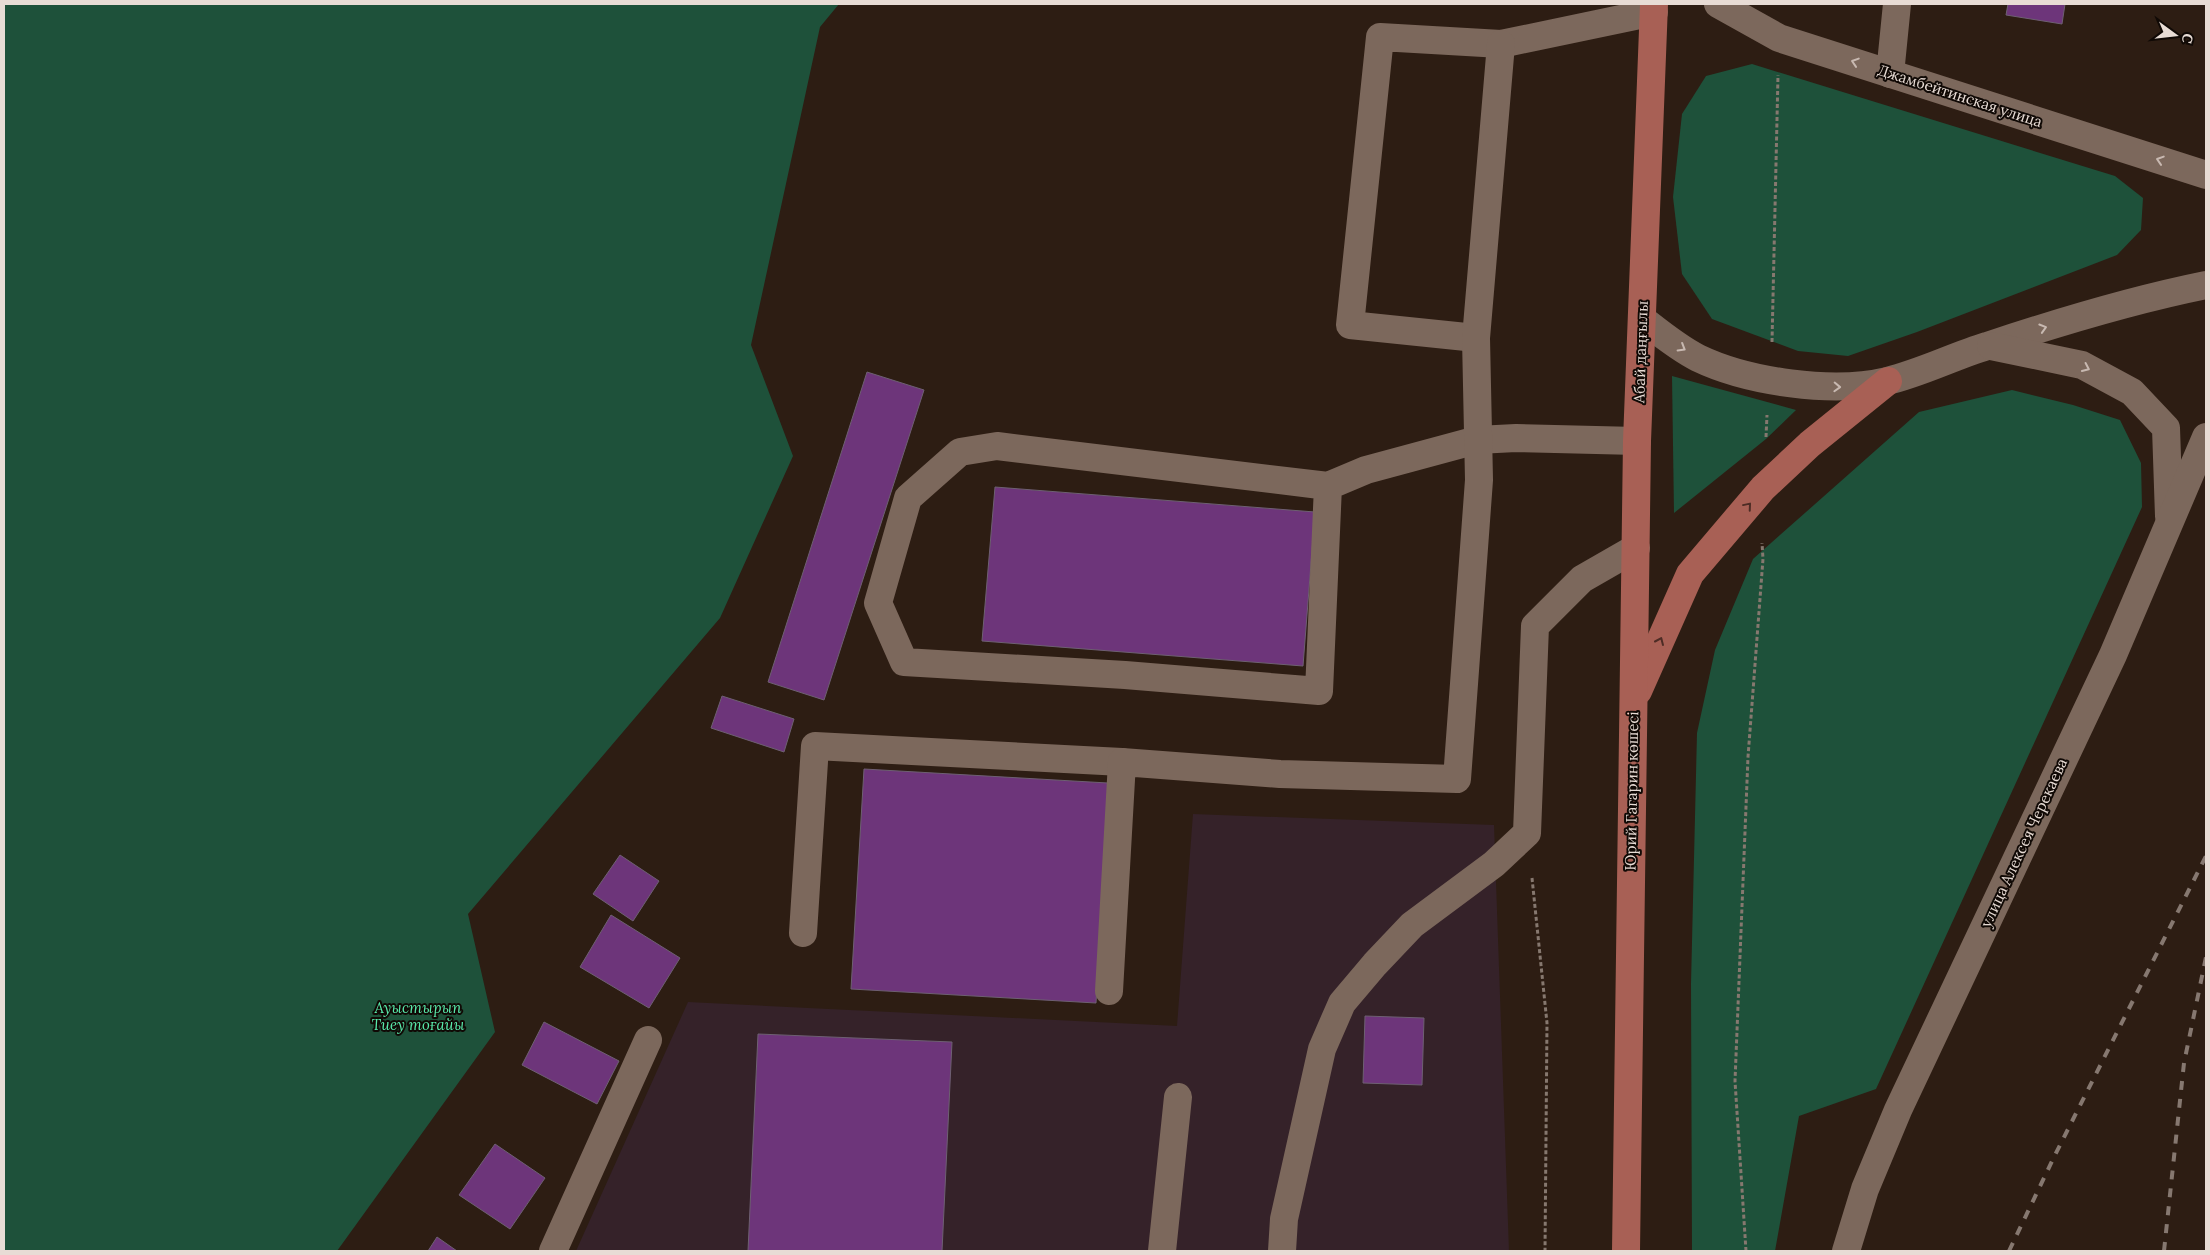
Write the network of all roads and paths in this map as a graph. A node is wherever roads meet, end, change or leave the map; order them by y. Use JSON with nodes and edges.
{"nodes":[{"id":1,"x":1718,"y":4,"type":"edge"},
{"id":2,"x":1897,"y":4,"type":"edge"},
{"id":3,"x":1654,"y":8,"type":"edge"},
{"id":4,"x":1501,"y":44,"type":"junction"},
{"id":5,"x":1778,"y":72,"type":"dead end"},
{"id":6,"x":1890,"y":74,"type":"junction"},
{"id":7,"x":2206,"y":175,"type":"edge"},
{"id":8,"x":2206,"y":285,"type":"edge"},
{"id":9,"x":1642,"y":319,"type":"junction"},
{"id":10,"x":1476,"y":338,"type":"junction"},
{"id":11,"x":1772,"y":342,"type":"dead end"},
{"id":12,"x":1987,"y":346,"type":"junction"},
{"id":13,"x":1888,"y":381,"type":"junction"},
{"id":14,"x":1767,"y":412,"type":"dead end"},
{"id":15,"x":2206,"y":437,"type":"edge"},
{"id":16,"x":1766,"y":439,"type":"dead end"},
{"id":17,"x":1477,"y":440,"type":"junction"},
{"id":18,"x":1637,"y":441,"type":"junction"},
{"id":19,"x":1328,"y":486,"type":"junction"},
{"id":20,"x":2169,"y":524,"type":"junction"},
{"id":21,"x":1761,"y":534,"type":"dead end"},
{"id":22,"x":1636,"y":548,"type":"junction"},
{"id":23,"x":1633,"y":701,"type":"junction"},
{"id":24,"x":1122,"y":762,"type":"junction"},
{"id":25,"x":1527,"y":833,"type":"junction"},
{"id":26,"x":802,"y":933,"type":"dead end"},
{"id":27,"x":1109,"y":992,"type":"dead end"},
{"id":28,"x":648,"y":1040,"type":"dead end"},
{"id":29,"x":1178,"y":1097,"type":"dead end"},
{"id":30,"x":553,"y":1251,"type":"edge"},
{"id":31,"x":1162,"y":1251,"type":"edge"},
{"id":32,"x":1282,"y":1251,"type":"edge"},
{"id":33,"x":1545,"y":1251,"type":"edge"},
{"id":34,"x":1626,"y":1251,"type":"edge"},
{"id":35,"x":1642,"y":1251,"type":"edge"},
{"id":36,"x":1746,"y":1251,"type":"edge"},
{"id":37,"x":1846,"y":1251,"type":"edge"}],
"edges":[{"from":6,"to":1,"type":"street","name":"Джамбейтинская улица","one_way":true},
{"from":2,"to":6,"type":"street"},
{"from":3,"to":4,"type":"street"},
{"from":3,"to":9,"type":"main road","name":"Абай даңғылы"},
{"from":4,"to":10,"type":"street"},
{"from":4,"to":10,"type":"street"},
{"from":5,"to":11,"type":"path"},
{"from":7,"to":6,"type":"street","name":"Джамбейтинская улица","one_way":true},
{"from":12,"to":8,"type":"street","one_way":true},
{"from":9,"to":13,"type":"street","one_way":true},
{"from":9,"to":18,"type":"main road","name":"Абай даңғылы"},
{"from":10,"to":17,"type":"street"},
{"from":12,"to":13,"type":"street"},
{"from":12,"to":20,"type":"street","one_way":true},
{"from":23,"to":13,"type":"main road","one_way":true},
{"from":14,"to":16,"type":"path"},
{"from":15,"to":20,"type":"street","name":"улица Алексея Черекаева"},
{"from":17,"to":18,"type":"street"},
{"from":17,"to":19,"type":"street"},
{"from":17,"to":24,"type":"street"},
{"from":18,"to":22,"type":"main road","name":"Абай даңғылы"},
{"from":19,"to":19,"type":"street"},
{"from":20,"to":37,"type":"street","name":"улица Алексея Черекаева"},
{"from":21,"to":36,"type":"path"},
{"from":22,"to":23,"type":"main road","name":"Абай даңғылы"},
{"from":22,"to":25,"type":"street"},
{"from":23,"to":34,"type":"main road","name":"Юрий Гагарин көшесі"},
{"from":23,"to":35,"type":"main road","name":"Юрий Гагарин көшесі"},
{"from":24,"to":26,"type":"street"},
{"from":24,"to":27,"type":"street"},
{"from":25,"to":32,"type":"street"},
{"from":25,"to":33,"type":"path"},
{"from":28,"to":30,"type":"street"},
{"from":29,"to":31,"type":"street"}]}
